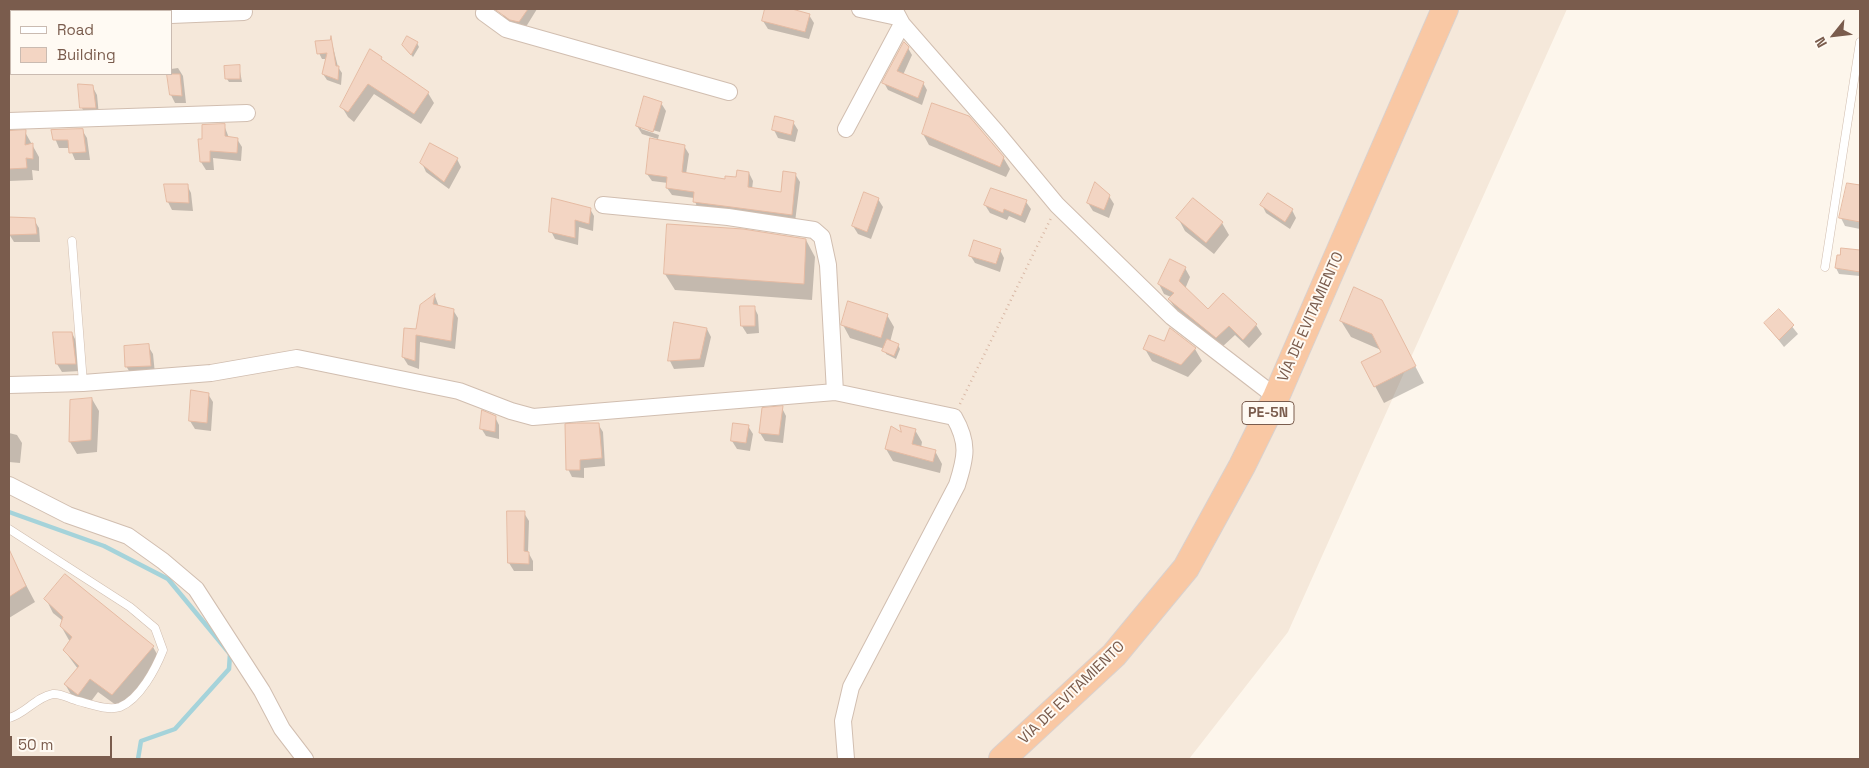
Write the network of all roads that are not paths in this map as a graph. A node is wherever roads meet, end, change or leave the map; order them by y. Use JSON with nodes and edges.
{"nodes":[{"id":1,"x":485,"y":9,"type":"edge"},
{"id":2,"x":860,"y":9,"type":"edge"},
{"id":3,"x":1445,"y":9,"type":"edge"},
{"id":4,"x":244,"y":12,"type":"dead end"},
{"id":5,"x":172,"y":15,"type":"edge"},
{"id":6,"x":898,"y":16,"type":"edge"},
{"id":7,"x":1860,"y":42,"type":"edge"},
{"id":8,"x":729,"y":92,"type":"dead end"},
{"id":9,"x":247,"y":113,"type":"dead end"},
{"id":10,"x":9,"y":121,"type":"edge"},
{"id":11,"x":846,"y":129,"type":"dead end"},
{"id":12,"x":603,"y":205,"type":"dead end"},
{"id":13,"x":72,"y":241,"type":"dead end"},
{"id":14,"x":1825,"y":268,"type":"dead end"},
{"id":15,"x":83,"y":383,"type":"junction"},
{"id":16,"x":9,"y":385,"type":"edge"},
{"id":17,"x":835,"y":392,"type":"junction"},
{"id":18,"x":1276,"y":397,"type":"junction"},
{"id":19,"x":9,"y":485,"type":"edge"},
{"id":20,"x":9,"y":530,"type":"edge"},
{"id":21,"x":9,"y":718,"type":"edge"},
{"id":22,"x":305,"y":759,"type":"edge"},
{"id":23,"x":846,"y":759,"type":"edge"},
{"id":24,"x":1002,"y":759,"type":"edge"}],
"edges":[{"from":1,"to":8,"type":"street"},
{"from":2,"to":6,"type":"street"},
{"from":3,"to":18,"type":"highway","name":"VÍA DE EVITAMIENTO","number":"PE-5N"},
{"from":4,"to":5,"type":"street"},
{"from":6,"to":11,"type":"street"},
{"from":6,"to":18,"type":"street"},
{"from":7,"to":14,"type":"lane"},
{"from":9,"to":10,"type":"street"},
{"from":12,"to":17,"type":"street"},
{"from":13,"to":15,"type":"lane"},
{"from":15,"to":16,"type":"street"},
{"from":15,"to":17,"type":"street"},
{"from":17,"to":23,"type":"street"},
{"from":18,"to":24,"type":"highway","name":"VÍA DE EVITAMIENTO","number":"PE-5N"},
{"from":19,"to":22,"type":"street"},
{"from":20,"to":21,"type":"lane"}]}
